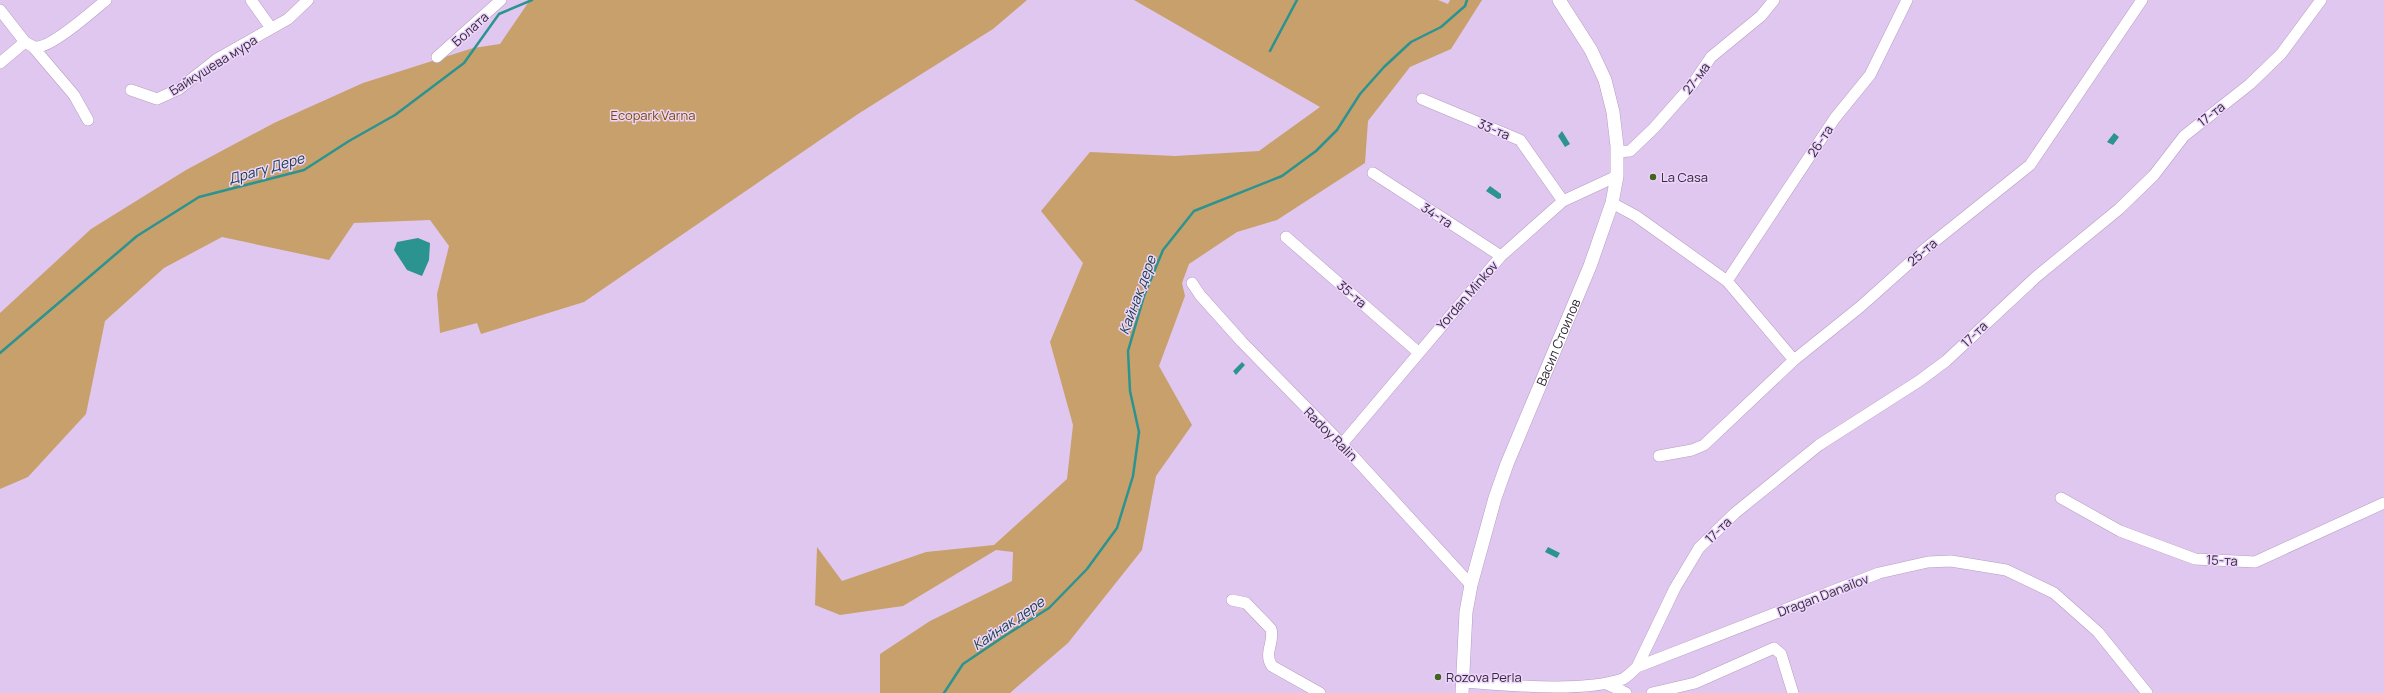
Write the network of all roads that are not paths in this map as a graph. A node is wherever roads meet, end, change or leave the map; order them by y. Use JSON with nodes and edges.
{"nodes":[{"id":1,"x":106,"y":0,"type":"edge"},
{"id":2,"x":251,"y":0,"type":"edge"},
{"id":3,"x":308,"y":0,"type":"edge"},
{"id":4,"x":501,"y":0,"type":"edge"},
{"id":5,"x":1559,"y":0,"type":"edge"},
{"id":6,"x":1774,"y":0,"type":"edge"},
{"id":7,"x":1907,"y":0,"type":"edge"},
{"id":8,"x":2142,"y":0,"type":"edge"},
{"id":9,"x":2321,"y":0,"type":"edge"},
{"id":10,"x":0,"y":10,"type":"edge"},
{"id":11,"x":271,"y":28,"type":"junction"},
{"id":12,"x":30,"y":45,"type":"junction"},
{"id":13,"x":437,"y":57,"type":"dead end"},
{"id":14,"x":0,"y":64,"type":"edge"},
{"id":15,"x":132,"y":90,"type":"dead end"},
{"id":16,"x":1422,"y":98,"type":"dead end"},
{"id":17,"x":88,"y":120,"type":"dead end"},
{"id":18,"x":1617,"y":152,"type":"junction"},
{"id":19,"x":1373,"y":173,"type":"dead end"},
{"id":20,"x":1618,"y":176,"type":"junction"},
{"id":21,"x":1563,"y":202,"type":"junction"},
{"id":22,"x":1612,"y":203,"type":"junction"},
{"id":23,"x":1286,"y":237,"type":"dead end"},
{"id":24,"x":1501,"y":256,"type":"junction"},
{"id":25,"x":1727,"y":281,"type":"junction"},
{"id":26,"x":1192,"y":282,"type":"dead end"},
{"id":27,"x":1418,"y":352,"type":"junction"},
{"id":28,"x":1794,"y":360,"type":"junction"},
{"id":29,"x":1342,"y":444,"type":"junction"},
{"id":30,"x":1659,"y":456,"type":"dead end"},
{"id":31,"x":2061,"y":498,"type":"dead end"},
{"id":32,"x":2384,"y":503,"type":"edge"},
{"id":33,"x":1471,"y":585,"type":"junction"},
{"id":34,"x":1232,"y":600,"type":"dead end"},
{"id":35,"x":1637,"y":667,"type":"junction"},
{"id":36,"x":1607,"y":684,"type":"junction"},
{"id":37,"x":1462,"y":688,"type":"edge"},
{"id":38,"x":1584,"y":690,"type":"edge"},
{"id":39,"x":1320,"y":693,"type":"edge"},
{"id":40,"x":1626,"y":693,"type":"edge"},
{"id":41,"x":1652,"y":693,"type":"edge"},
{"id":42,"x":1793,"y":693,"type":"edge"},
{"id":43,"x":2147,"y":693,"type":"edge"}],
"edges":[{"from":1,"to":12,"type":"street"},
{"from":2,"to":11,"type":"street"},
{"from":3,"to":11,"type":"street","name":"Байкушева мура"},
{"from":4,"to":13,"type":"street","name":"Болата"},
{"from":5,"to":18,"type":"street","name":"Васил Стоилов"},
{"from":6,"to":18,"type":"street","name":"27-ма"},
{"from":7,"to":25,"type":"street","name":"26-та"},
{"from":8,"to":28,"type":"street","name":"25-та"},
{"from":9,"to":35,"type":"street","name":"17-та"},
{"from":10,"to":12,"type":"street"},
{"from":11,"to":15,"type":"street","name":"Байкушева мура"},
{"from":12,"to":14,"type":"street"},
{"from":12,"to":17,"type":"street"},
{"from":16,"to":21,"type":"street","name":"33-та"},
{"from":18,"to":20,"type":"street","name":"Васил Стоилов"},
{"from":19,"to":24,"type":"street","name":"34-та"},
{"from":20,"to":21,"type":"street","name":"Yordan Minkov"},
{"from":20,"to":22,"type":"street","name":"Васил Стоилов"},
{"from":21,"to":24,"type":"street","name":"Yordan Minkov"},
{"from":22,"to":25,"type":"street"},
{"from":22,"to":33,"type":"street","name":"Васил Стоилов"},
{"from":23,"to":27,"type":"street","name":"35-та"},
{"from":24,"to":27,"type":"street","name":"Yordan Minkov"},
{"from":25,"to":28,"type":"street"},
{"from":26,"to":29,"type":"street","name":"Radoy Ralin"},
{"from":27,"to":29,"type":"street","name":"Yordan Minkov"},
{"from":28,"to":30,"type":"street","name":"25-та"},
{"from":29,"to":33,"type":"street","name":"Radoy Ralin"},
{"from":31,"to":32,"type":"street","name":"15-та"},
{"from":33,"to":37,"type":"street","name":"Васил Стоилов"},
{"from":34,"to":39,"type":"street"},
{"from":35,"to":36,"type":"street","name":"Dragan Danailov"},
{"from":35,"to":43,"type":"street","name":"Dragan Danailov"},
{"from":36,"to":38,"type":"street","name":"Dragan Danailov"},
{"from":36,"to":40,"type":"street"},
{"from":37,"to":38,"type":"street","name":"Dragan Danailov"},
{"from":41,"to":42,"type":"street"}]}
